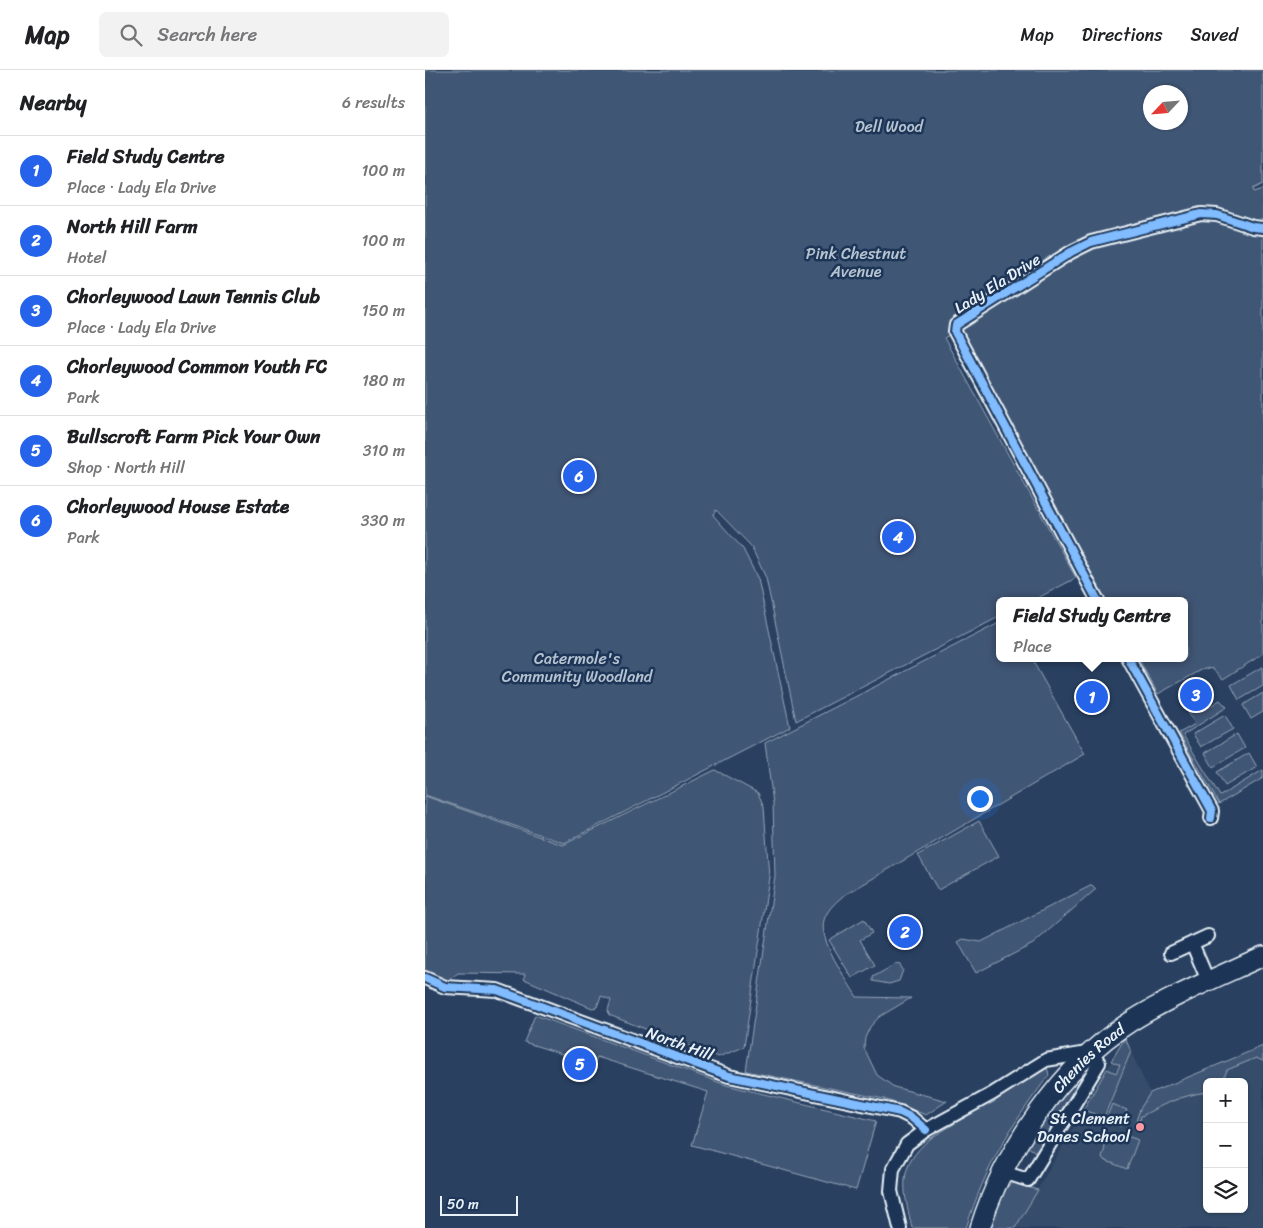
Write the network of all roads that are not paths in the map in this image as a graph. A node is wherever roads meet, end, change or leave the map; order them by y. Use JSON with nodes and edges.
{"nodes":[{"id":1,"x":1263,"y":228,"type":"edge"},
{"id":2,"x":1096,"y":597,"type":"edge"},
{"id":3,"x":1130,"y":662,"type":"edge"},
{"id":4,"x":1211,"y":818,"type":"dead end"},
{"id":5,"x":1208,"y":936,"type":"dead end"},
{"id":6,"x":1192,"y":944,"type":"junction"},
{"id":7,"x":1171,"y":952,"type":"dead end"},
{"id":8,"x":1263,"y":956,"type":"edge"},
{"id":9,"x":425,"y":978,"type":"edge"},
{"id":10,"x":1208,"y":981,"type":"junction"},
{"id":11,"x":1093,"y":1052,"type":"junction"},
{"id":12,"x":925,"y":1130,"type":"junction"},
{"id":13,"x":1003,"y":1172,"type":"junction"},
{"id":14,"x":900,"y":1228,"type":"edge"},
{"id":15,"x":980,"y":1228,"type":"edge"}],
"edges":[{"from":1,"to":2,"type":"street","name":"Lady Ela Drive"},
{"from":3,"to":4,"type":"street"},
{"from":5,"to":6,"type":"street"},
{"from":6,"to":7,"type":"street"},
{"from":6,"to":10,"type":"street"},
{"from":8,"to":10,"type":"main road","name":"Chenies Road"},
{"from":9,"to":12,"type":"street","name":"North Hill"},
{"from":10,"to":11,"type":"main road","name":"Chenies Road"},
{"from":11,"to":12,"type":"street"},
{"from":11,"to":13,"type":"main road","name":"Chenies Road"},
{"from":11,"to":13,"type":"street"},
{"from":12,"to":14,"type":"street"},
{"from":13,"to":15,"type":"main road","name":"Chenies Road"}]}
